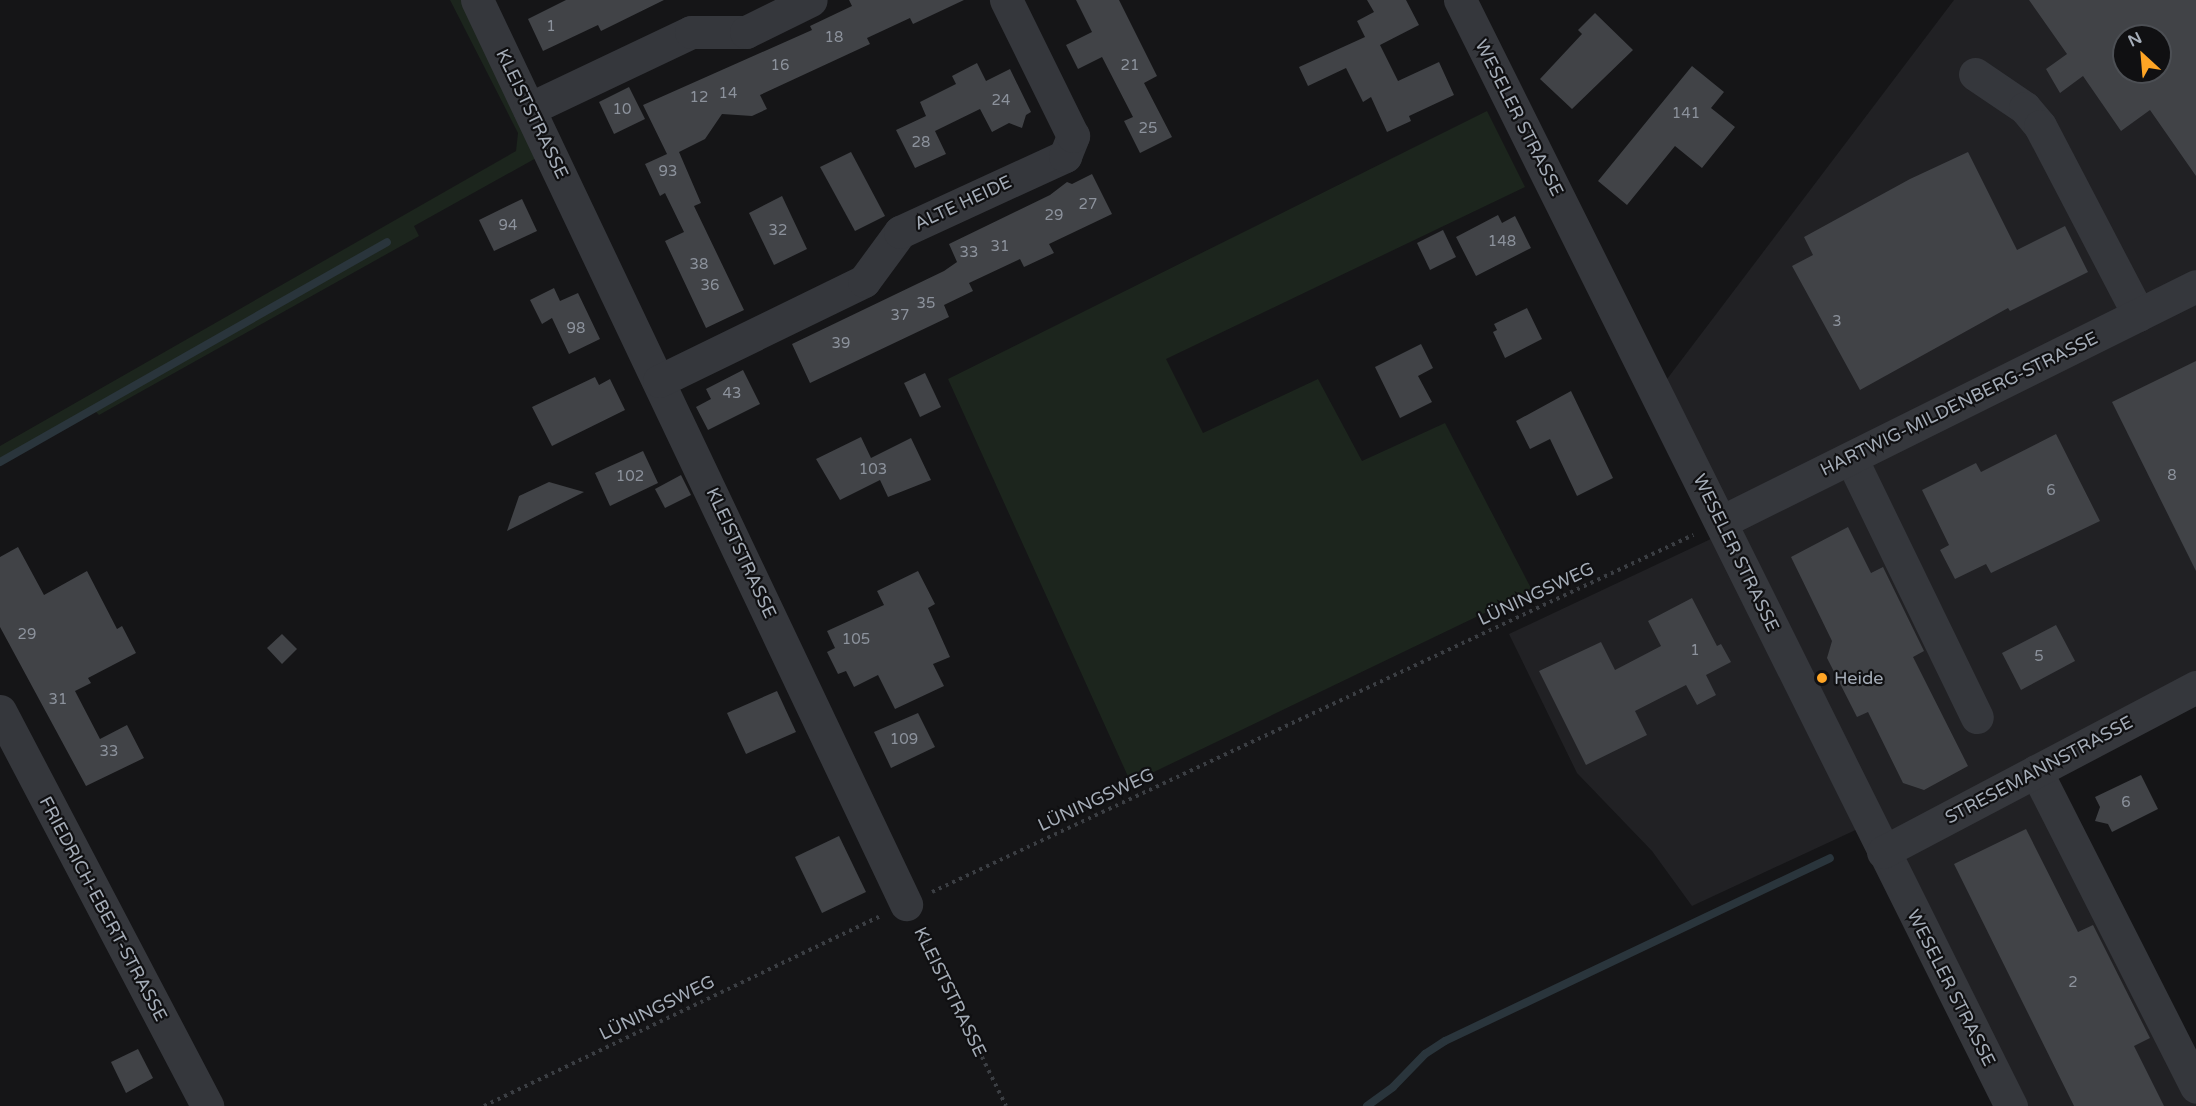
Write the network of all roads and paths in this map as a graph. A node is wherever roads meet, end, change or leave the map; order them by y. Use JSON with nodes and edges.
{"nodes":[{"id":1,"x":477,"y":0,"type":"edge"},
{"id":2,"x":811,"y":0,"type":"edge"},
{"id":3,"x":1006,"y":0,"type":"edge"},
{"id":4,"x":1460,"y":0,"type":"edge"},
{"id":5,"x":1975,"y":74,"type":"dead end"},
{"id":6,"x":529,"y":109,"type":"junction"},
{"id":7,"x":2196,"y":286,"type":"edge"},
{"id":8,"x":2139,"y":315,"type":"junction"},
{"id":9,"x":660,"y":381,"type":"junction"},
{"id":10,"x":1851,"y":458,"type":"junction"},
{"id":11,"x":1721,"y":522,"type":"junction"},
{"id":12,"x":2196,"y":687,"type":"edge"},
{"id":13,"x":0,"y":711,"type":"edge"},
{"id":14,"x":1977,"y":717,"type":"dead end"},
{"id":15,"x":2036,"y":771,"type":"junction"},
{"id":16,"x":1883,"y":852,"type":"junction"},
{"id":17,"x":906,"y":904,"type":"junction"},
{"id":18,"x":2196,"y":1087,"type":"edge"},
{"id":19,"x":207,"y":1106,"type":"edge"},
{"id":20,"x":484,"y":1106,"type":"edge"},
{"id":21,"x":1006,"y":1106,"type":"edge"},
{"id":22,"x":2011,"y":1106,"type":"edge"}],
"edges":[{"from":1,"to":6,"type":"street","name":"KLEISTSTRASSE"},
{"from":2,"to":6,"type":"street"},
{"from":3,"to":9,"type":"street","name":"ALTE HEIDE"},
{"from":4,"to":11,"type":"street","name":"WESELER STRASSE"},
{"from":5,"to":8,"type":"street"},
{"from":6,"to":9,"type":"street","name":"KLEISTSTRASSE"},
{"from":7,"to":8,"type":"street","name":"HARTWIG-MILDENBERG-STRASSE"},
{"from":8,"to":10,"type":"street","name":"HARTWIG-MILDENBERG-STRASSE"},
{"from":9,"to":17,"type":"street","name":"KLEISTSTRASSE"},
{"from":10,"to":11,"type":"street","name":"HARTWIG-MILDENBERG-STRASSE"},
{"from":10,"to":14,"type":"street"},
{"from":11,"to":16,"type":"street","name":"WESELER STRASSE"},
{"from":11,"to":17,"type":"path","name":"LÜNINGSWEG"},
{"from":12,"to":15,"type":"street","name":"STRESEMANNSTRASSE"},
{"from":13,"to":19,"type":"street","name":"FRIEDRICH-EBERT-STRASSE"},
{"from":15,"to":16,"type":"street","name":"STRESEMANNSTRASSE"},
{"from":15,"to":18,"type":"street"},
{"from":16,"to":22,"type":"street","name":"WESELER STRASSE"},
{"from":17,"to":20,"type":"path","name":"LÜNINGSWEG"},
{"from":17,"to":21,"type":"path","name":"KLEISTSTRASSE"}]}
